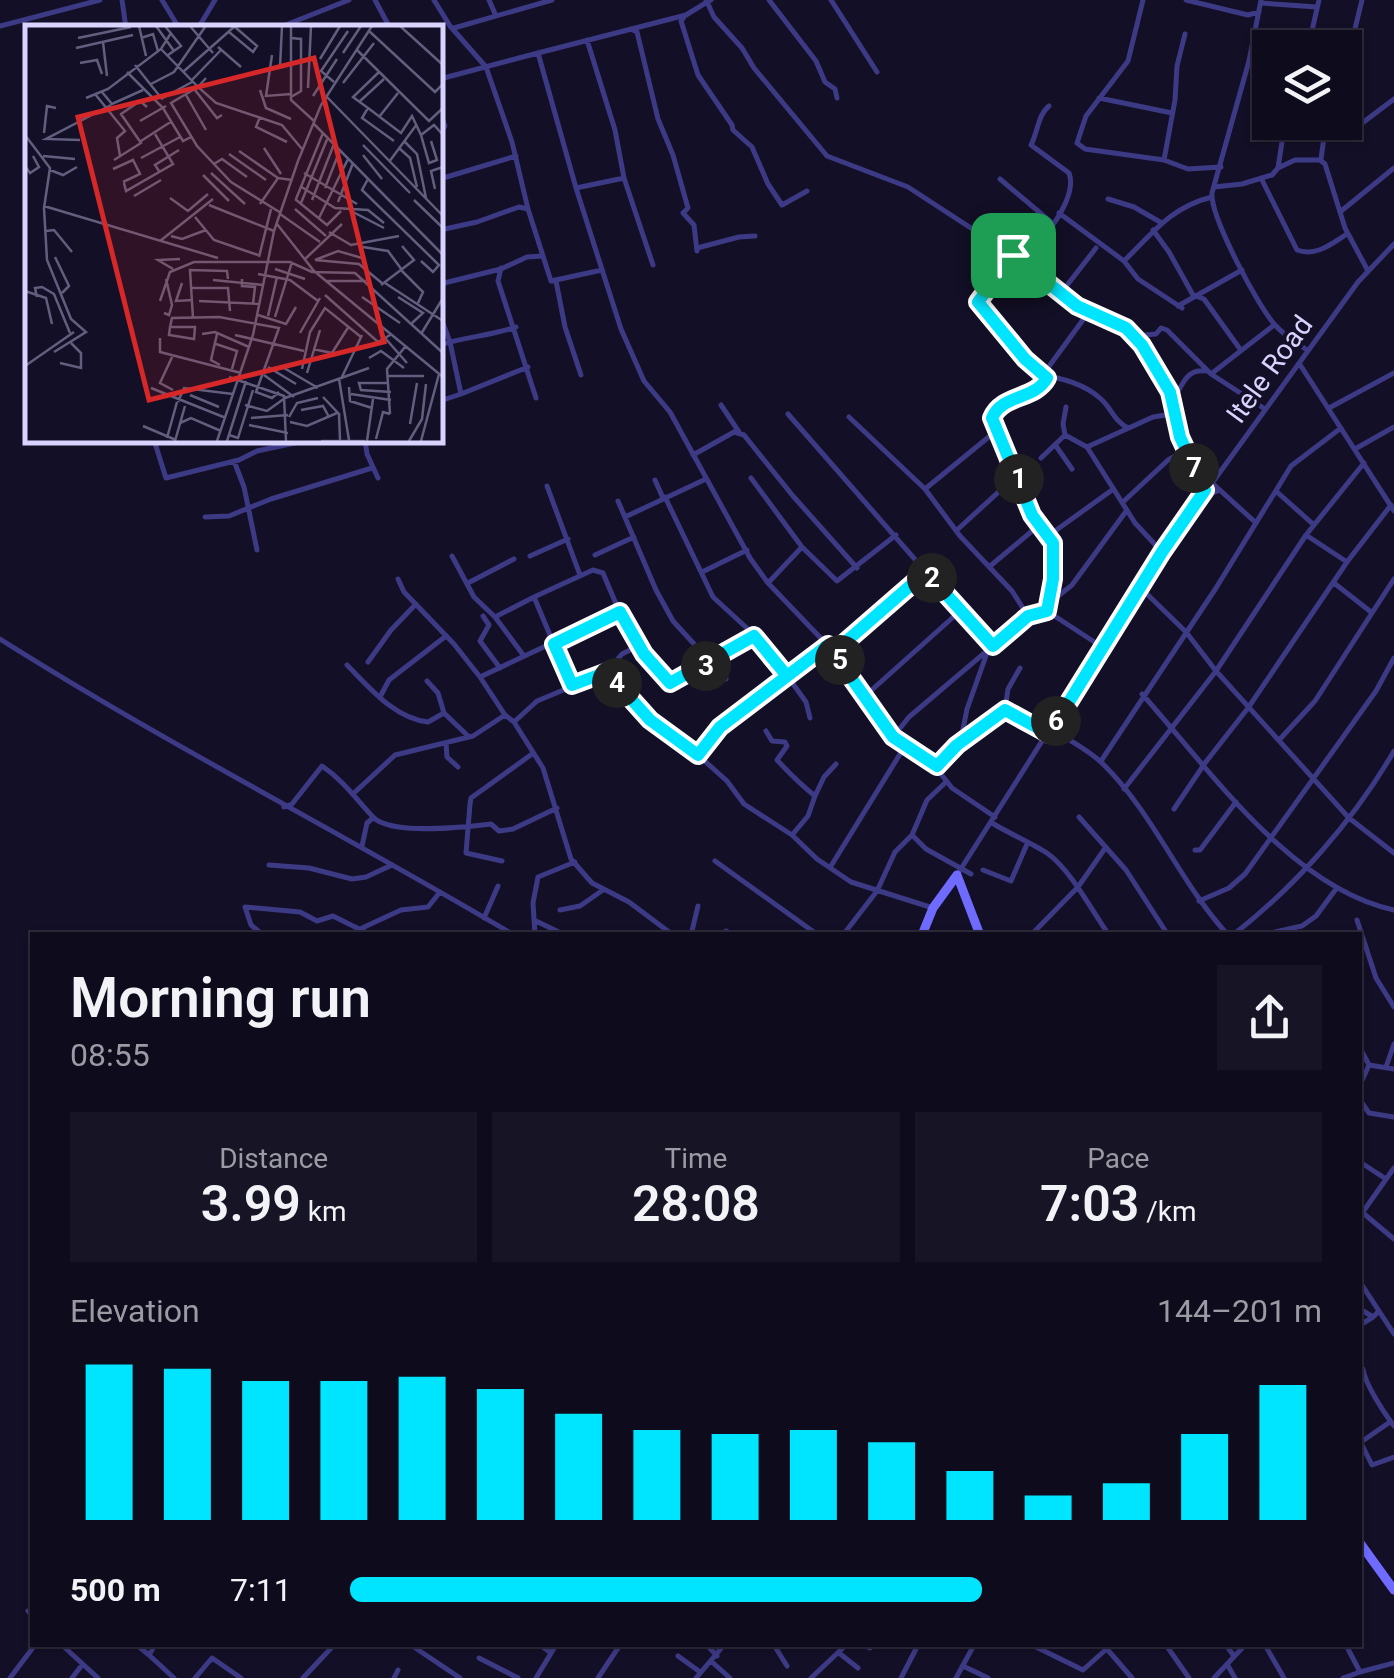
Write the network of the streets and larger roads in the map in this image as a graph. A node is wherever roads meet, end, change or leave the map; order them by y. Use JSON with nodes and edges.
{"nodes":[{"id":1,"x":100,"y":0,"type":"edge"},
{"id":2,"x":122,"y":0,"type":"edge"},
{"id":3,"x":162,"y":0,"type":"edge"},
{"id":4,"x":216,"y":0,"type":"edge"},
{"id":5,"x":350,"y":0,"type":"edge"},
{"id":6,"x":375,"y":0,"type":"edge"},
{"id":7,"x":434,"y":0,"type":"edge"},
{"id":8,"x":489,"y":0,"type":"edge"},
{"id":9,"x":552,"y":0,"type":"edge"},
{"id":10,"x":769,"y":0,"type":"edge"},
{"id":11,"x":831,"y":0,"type":"edge"},
{"id":12,"x":1143,"y":0,"type":"edge"},
{"id":13,"x":1186,"y":0,"type":"edge"},
{"id":14,"x":1362,"y":0,"type":"edge"},
{"id":15,"x":539,"y":1,"type":"edge"},
{"id":16,"x":708,"y":1,"type":"edge"},
{"id":17,"x":1195,"y":1,"type":"edge"},
{"id":18,"x":1261,"y":1,"type":"edge"},
{"id":19,"x":1318,"y":4,"type":"edge"},
{"id":20,"x":1258,"y":12,"type":"junction"},
{"id":21,"x":686,"y":15,"type":"junction"},
{"id":22,"x":496,"y":16,"type":"junction"},
{"id":23,"x":1248,"y":16,"type":"junction"},
{"id":24,"x":292,"y":20,"type":"junction"},
{"id":25,"x":126,"y":25,"type":"edge"},
{"id":26,"x":176,"y":25,"type":"edge"},
{"id":27,"x":200,"y":25,"type":"edge"},
{"id":28,"x":283,"y":25,"type":"edge"},
{"id":29,"x":294,"y":25,"type":"edge"},
{"id":30,"x":388,"y":25,"type":"edge"},
{"id":31,"x":0,"y":26,"type":"edge"},
{"id":32,"x":452,"y":27,"type":"junction"},
{"id":33,"x":1257,"y":27,"type":"junction"},
{"id":34,"x":442,"y":29,"type":"edge"},
{"id":35,"x":635,"y":30,"type":"junction"},
{"id":36,"x":1312,"y":30,"type":"edge"},
{"id":37,"x":1355,"y":30,"type":"edge"},
{"id":38,"x":1186,"y":34,"type":"dead end"},
{"id":39,"x":587,"y":40,"type":"junction"},
{"id":40,"x":538,"y":53,"type":"junction"},
{"id":41,"x":486,"y":67,"type":"junction"},
{"id":42,"x":878,"y":72,"type":"dead end"},
{"id":43,"x":442,"y":78,"type":"edge"},
{"id":44,"x":837,"y":98,"type":"dead end"},
{"id":45,"x":1099,"y":98,"type":"junction"},
{"id":46,"x":1394,"y":99,"type":"edge"},
{"id":47,"x":1049,"y":106,"type":"dead end"},
{"id":48,"x":1172,"y":114,"type":"junction"},
{"id":49,"x":1362,"y":123,"type":"edge"},
{"id":50,"x":1282,"y":140,"type":"edge"},
{"id":51,"x":1323,"y":140,"type":"edge"},
{"id":52,"x":516,"y":156,"type":"junction"},
{"id":53,"x":1164,"y":160,"type":"junction"},
{"id":54,"x":1320,"y":160,"type":"junction"},
{"id":55,"x":1221,"y":167,"type":"junction"},
{"id":56,"x":1278,"y":168,"type":"junction"},
{"id":57,"x":1394,"y":168,"type":"edge"},
{"id":58,"x":624,"y":178,"type":"junction"},
{"id":59,"x":1261,"y":178,"type":"junction"},
{"id":60,"x":442,"y":179,"type":"edge"},
{"id":61,"x":1000,"y":179,"type":"dead end"},
{"id":62,"x":1214,"y":187,"type":"junction"},
{"id":63,"x":576,"y":188,"type":"junction"},
{"id":64,"x":807,"y":191,"type":"dead end"},
{"id":65,"x":1212,"y":197,"type":"junction"},
{"id":66,"x":1108,"y":200,"type":"dead end"},
{"id":67,"x":528,"y":209,"type":"junction"},
{"id":68,"x":1340,"y":212,"type":"junction"},
{"id":69,"x":1059,"y":214,"type":"junction"},
{"id":70,"x":1160,"y":222,"type":"junction"},
{"id":71,"x":1052,"y":223,"type":"junction"},
{"id":72,"x":442,"y":230,"type":"edge"},
{"id":73,"x":1153,"y":230,"type":"junction"},
{"id":74,"x":1347,"y":234,"type":"junction"},
{"id":75,"x":755,"y":236,"type":"dead end"},
{"id":76,"x":1394,"y":244,"type":"edge"},
{"id":77,"x":1096,"y":248,"type":"dead end"},
{"id":78,"x":1013,"y":255,"type":"junction"},
{"id":79,"x":542,"y":256,"type":"junction"},
{"id":80,"x":1124,"y":261,"type":"junction"},
{"id":81,"x":1023,"y":262,"type":"junction"},
{"id":82,"x":1238,"y":262,"type":"junction"},
{"id":83,"x":653,"y":265,"type":"dead end"},
{"id":84,"x":501,"y":268,"type":"junction"},
{"id":85,"x":602,"y":268,"type":"junction"},
{"id":86,"x":1242,"y":270,"type":"junction"},
{"id":87,"x":1368,"y":271,"type":"junction"},
{"id":88,"x":1233,"y":272,"type":"junction"},
{"id":89,"x":554,"y":282,"type":"junction"},
{"id":90,"x":442,"y":283,"type":"edge"},
{"id":91,"x":1060,"y":294,"type":"junction"},
{"id":92,"x":1192,"y":295,"type":"junction"},
{"id":93,"x":1088,"y":313,"type":"junction"},
{"id":94,"x":442,"y":320,"type":"edge"},
{"id":95,"x":1274,"y":325,"type":"junction"},
{"id":96,"x":516,"y":327,"type":"junction"},
{"id":97,"x":1130,"y":335,"type":"junction"},
{"id":98,"x":450,"y":341,"type":"junction"},
{"id":99,"x":442,"y":344,"type":"edge"},
{"id":100,"x":1240,"y":349,"type":"junction"},
{"id":101,"x":1307,"y":350,"type":"junction"},
{"id":102,"x":1299,"y":363,"type":"junction"},
{"id":103,"x":528,"y":367,"type":"junction"},
{"id":104,"x":1394,"y":373,"type":"edge"},
{"id":105,"x":582,"y":374,"type":"dead end"},
{"id":106,"x":1210,"y":374,"type":"junction"},
{"id":107,"x":1045,"y":377,"type":"junction"},
{"id":108,"x":461,"y":394,"type":"junction"},
{"id":109,"x":536,"y":398,"type":"dead end"},
{"id":110,"x":1173,"y":399,"type":"junction"},
{"id":111,"x":442,"y":401,"type":"edge"},
{"id":112,"x":721,"y":405,"type":"dead end"},
{"id":113,"x":1066,"y":407,"type":"dead end"},
{"id":114,"x":1265,"y":408,"type":"junction"},
{"id":115,"x":1329,"y":408,"type":"junction"},
{"id":116,"x":788,"y":414,"type":"dead end"},
{"id":117,"x":1173,"y":414,"type":"junction"},
{"id":118,"x":848,"y":417,"type":"dead end"},
{"id":119,"x":1118,"y":423,"type":"junction"},
{"id":120,"x":1394,"y":427,"type":"edge"},
{"id":121,"x":1128,"y":428,"type":"junction"},
{"id":122,"x":1340,"y":428,"type":"junction"},
{"id":123,"x":996,"y":431,"type":"junction"},
{"id":124,"x":739,"y":432,"type":"junction"},
{"id":125,"x":1119,"y":434,"type":"junction"},
{"id":126,"x":1065,"y":435,"type":"junction"},
{"id":127,"x":155,"y":442,"type":"edge"},
{"id":128,"x":366,"y":442,"type":"edge"},
{"id":129,"x":278,"y":443,"type":"edge"},
{"id":130,"x":1056,"y":446,"type":"junction"},
{"id":131,"x":1087,"y":448,"type":"junction"},
{"id":132,"x":1186,"y":449,"type":"junction"},
{"id":133,"x":1355,"y":449,"type":"junction"},
{"id":134,"x":693,"y":455,"type":"junction"},
{"id":135,"x":1041,"y":458,"type":"dead end"},
{"id":136,"x":234,"y":461,"type":"junction"},
{"id":137,"x":1364,"y":462,"type":"junction"},
{"id":138,"x":372,"y":468,"type":"junction"},
{"id":139,"x":1072,"y":469,"type":"dead end"},
{"id":140,"x":1017,"y":475,"type":"junction"},
{"id":141,"x":378,"y":478,"type":"dead end"},
{"id":142,"x":752,"y":478,"type":"dead end"},
{"id":143,"x":655,"y":480,"type":"dead end"},
{"id":144,"x":706,"y":480,"type":"junction"},
{"id":145,"x":1211,"y":482,"type":"junction"},
{"id":146,"x":1394,"y":483,"type":"edge"},
{"id":147,"x":547,"y":486,"type":"dead end"},
{"id":148,"x":925,"y":489,"type":"junction"},
{"id":149,"x":1112,"y":490,"type":"junction"},
{"id":150,"x":1205,"y":490,"type":"junction"},
{"id":151,"x":1220,"y":490,"type":"junction"},
{"id":152,"x":1383,"y":490,"type":"junction"},
{"id":153,"x":1277,"y":492,"type":"junction"},
{"id":154,"x":664,"y":498,"type":"junction"},
{"id":155,"x":1200,"y":498,"type":"junction"},
{"id":156,"x":618,"y":500,"type":"dead end"},
{"id":157,"x":1124,"y":502,"type":"junction"},
{"id":158,"x":1392,"y":508,"type":"edge"},
{"id":159,"x":247,"y":510,"type":"junction"},
{"id":160,"x":1127,"y":510,"type":"junction"},
{"id":161,"x":626,"y":517,"type":"junction"},
{"id":162,"x":204,"y":518,"type":"dead end"},
{"id":163,"x":1255,"y":522,"type":"junction"},
{"id":164,"x":1314,"y":524,"type":"junction"},
{"id":165,"x":1038,"y":526,"type":"junction"},
{"id":166,"x":956,"y":530,"type":"junction"},
{"id":167,"x":896,"y":535,"type":"junction"},
{"id":168,"x":1306,"y":535,"type":"junction"},
{"id":169,"x":1048,"y":536,"type":"junction"},
{"id":170,"x":634,"y":537,"type":"junction"},
{"id":171,"x":568,"y":539,"type":"junction"},
{"id":172,"x":802,"y":547,"type":"junction"},
{"id":173,"x":257,"y":550,"type":"dead end"},
{"id":174,"x":747,"y":550,"type":"junction"},
{"id":175,"x":1162,"y":552,"type":"junction"},
{"id":176,"x":595,"y":554,"type":"dead end"},
{"id":177,"x":452,"y":556,"type":"dead end"},
{"id":178,"x":530,"y":556,"type":"dead end"},
{"id":179,"x":514,"y":559,"type":"dead end"},
{"id":180,"x":1347,"y":562,"type":"junction"},
{"id":181,"x":989,"y":567,"type":"junction"},
{"id":182,"x":703,"y":568,"type":"junction"},
{"id":183,"x":857,"y":568,"type":"junction"},
{"id":184,"x":926,"y":572,"type":"junction"},
{"id":185,"x":580,"y":575,"type":"junction"},
{"id":186,"x":398,"y":579,"type":"dead end"},
{"id":187,"x":1394,"y":579,"type":"edge"},
{"id":188,"x":768,"y":582,"type":"junction"},
{"id":189,"x":1333,"y":582,"type":"junction"},
{"id":190,"x":468,"y":583,"type":"junction"},
{"id":191,"x":1140,"y":589,"type":"junction"},
{"id":192,"x":534,"y":597,"type":"junction"},
{"id":193,"x":1050,"y":603,"type":"junction"},
{"id":194,"x":416,"y":604,"type":"junction"},
{"id":195,"x":960,"y":611,"type":"junction"},
{"id":196,"x":1047,"y":611,"type":"junction"},
{"id":197,"x":620,"y":612,"type":"junction"},
{"id":198,"x":1371,"y":612,"type":"junction"},
{"id":199,"x":483,"y":616,"type":"dead end"},
{"id":200,"x":1028,"y":616,"type":"junction"},
{"id":201,"x":495,"y":618,"type":"junction"},
{"id":202,"x":1186,"y":632,"type":"junction"},
{"id":203,"x":446,"y":636,"type":"junction"},
{"id":204,"x":754,"y":636,"type":"junction"},
{"id":205,"x":0,"y":638,"type":"edge"},
{"id":206,"x":554,"y":644,"type":"junction"},
{"id":207,"x":828,"y":645,"type":"junction"},
{"id":208,"x":638,"y":646,"type":"junction"},
{"id":209,"x":1102,"y":647,"type":"junction"},
{"id":210,"x":991,"y":648,"type":"junction"},
{"id":211,"x":834,"y":652,"type":"junction"},
{"id":212,"x":524,"y":657,"type":"junction"},
{"id":213,"x":1394,"y":658,"type":"edge"},
{"id":214,"x":368,"y":662,"type":"dead end"},
{"id":215,"x":712,"y":663,"type":"junction"},
{"id":216,"x":348,"y":665,"type":"dead end"},
{"id":217,"x":500,"y":668,"type":"junction"},
{"id":218,"x":1020,"y":668,"type":"dead end"},
{"id":219,"x":1216,"y":671,"type":"junction"},
{"id":220,"x":607,"y":672,"type":"junction"},
{"id":221,"x":787,"y":676,"type":"junction"},
{"id":222,"x":480,"y":677,"type":"junction"},
{"id":223,"x":726,"y":680,"type":"dead end"},
{"id":224,"x":426,"y":681,"type":"dead end"},
{"id":225,"x":572,"y":685,"type":"junction"},
{"id":226,"x":1142,"y":694,"type":"junction"},
{"id":227,"x":866,"y":696,"type":"junction"},
{"id":228,"x":380,"y":697,"type":"junction"},
{"id":229,"x":1248,"y":708,"type":"junction"},
{"id":230,"x":1005,"y":710,"type":"junction"},
{"id":231,"x":444,"y":713,"type":"junction"},
{"id":232,"x":505,"y":714,"type":"junction"},
{"id":233,"x":810,"y":718,"type":"dead end"},
{"id":234,"x":514,"y":722,"type":"junction"},
{"id":235,"x":1172,"y":728,"type":"junction"},
{"id":236,"x":766,"y":731,"type":"dead end"},
{"id":237,"x":1050,"y":731,"type":"junction"},
{"id":238,"x":469,"y":737,"type":"junction"},
{"id":239,"x":893,"y":737,"type":"junction"},
{"id":240,"x":1280,"y":739,"type":"junction"},
{"id":241,"x":446,"y":742,"type":"junction"},
{"id":242,"x":960,"y":744,"type":"junction"},
{"id":243,"x":906,"y":745,"type":"junction"},
{"id":244,"x":1394,"y":751,"type":"edge"},
{"id":245,"x":532,"y":754,"type":"junction"},
{"id":246,"x":698,"y":755,"type":"junction"},
{"id":247,"x":1100,"y":761,"type":"junction"},
{"id":248,"x":836,"y":764,"type":"dead end"},
{"id":249,"x":1204,"y":764,"type":"junction"},
{"id":250,"x":937,"y":766,"type":"junction"},
{"id":251,"x":458,"y":767,"type":"dead end"},
{"id":252,"x":1314,"y":779,"type":"junction"},
{"id":253,"x":946,"y":782,"type":"junction"},
{"id":254,"x":1124,"y":790,"type":"junction"},
{"id":255,"x":354,"y":793,"type":"junction"},
{"id":256,"x":815,"y":796,"type":"junction"},
{"id":257,"x":1236,"y":802,"type":"junction"},
{"id":258,"x":284,"y":807,"type":"junction"},
{"id":259,"x":557,"y":808,"type":"junction"},
{"id":260,"x":1174,"y":809,"type":"dead end"},
{"id":261,"x":1078,"y":817,"type":"dead end"},
{"id":262,"x":373,"y":818,"type":"junction"},
{"id":263,"x":1349,"y":818,"type":"junction"},
{"id":264,"x":994,"y":820,"type":"junction"},
{"id":265,"x":468,"y":828,"type":"junction"},
{"id":266,"x":792,"y":835,"type":"junction"},
{"id":267,"x":912,"y":835,"type":"junction"},
{"id":268,"x":1269,"y":837,"type":"junction"},
{"id":269,"x":1027,"y":844,"type":"junction"},
{"id":270,"x":362,"y":847,"type":"junction"},
{"id":271,"x":1106,"y":848,"type":"junction"},
{"id":272,"x":1195,"y":850,"type":"dead end"},
{"id":273,"x":1394,"y":853,"type":"edge"},
{"id":274,"x":715,"y":860,"type":"dead end"},
{"id":275,"x":502,"y":862,"type":"dead end"},
{"id":276,"x":576,"y":862,"type":"junction"},
{"id":277,"x":269,"y":864,"type":"dead end"},
{"id":278,"x":392,"y":864,"type":"junction"},
{"id":279,"x":831,"y":866,"type":"junction"},
{"id":280,"x":1304,"y":867,"type":"junction"},
{"id":281,"x":983,"y":870,"type":"dead end"},
{"id":282,"x":970,"y":874,"type":"dead end"},
{"id":283,"x":957,"y":879,"type":"junction"},
{"id":284,"x":498,"y":886,"type":"dead end"},
{"id":285,"x":1078,"y":887,"type":"junction"},
{"id":286,"x":1336,"y":888,"type":"junction"},
{"id":287,"x":603,"y":890,"type":"junction"},
{"id":288,"x":876,"y":891,"type":"junction"},
{"id":289,"x":440,"y":892,"type":"junction"},
{"id":290,"x":1199,"y":901,"type":"junction"},
{"id":291,"x":698,"y":906,"type":"dead end"},
{"id":292,"x":933,"y":908,"type":"junction"},
{"id":293,"x":560,"y":910,"type":"dead end"},
{"id":294,"x":1394,"y":910,"type":"edge"},
{"id":295,"x":484,"y":918,"type":"junction"},
{"id":296,"x":1357,"y":920,"type":"dead end"},
{"id":297,"x":536,"y":921,"type":"junction"},
{"id":298,"x":368,"y":925,"type":"junction"},
{"id":299,"x":1102,"y":926,"type":"junction"},
{"id":300,"x":358,"y":930,"type":"junction"},
{"id":301,"x":259,"y":932,"type":"edge"},
{"id":302,"x":364,"y":932,"type":"edge"},
{"id":303,"x":370,"y":932,"type":"edge"},
{"id":304,"x":509,"y":932,"type":"edge"},
{"id":305,"x":535,"y":932,"type":"edge"},
{"id":306,"x":559,"y":932,"type":"edge"},
{"id":307,"x":669,"y":932,"type":"edge"},
{"id":308,"x":692,"y":932,"type":"edge"},
{"id":309,"x":814,"y":932,"type":"edge"},
{"id":310,"x":845,"y":932,"type":"edge"},
{"id":311,"x":923,"y":932,"type":"edge"},
{"id":312,"x":979,"y":932,"type":"edge"},
{"id":313,"x":1033,"y":932,"type":"edge"},
{"id":314,"x":1096,"y":932,"type":"edge"},
{"id":315,"x":1106,"y":932,"type":"edge"},
{"id":316,"x":1166,"y":932,"type":"edge"},
{"id":317,"x":1227,"y":932,"type":"edge"},
{"id":318,"x":1234,"y":932,"type":"edge"},
{"id":319,"x":1275,"y":932,"type":"edge"},
{"id":320,"x":1361,"y":932,"type":"edge"},
{"id":321,"x":1362,"y":935,"type":"edge"},
{"id":322,"x":1394,"y":1007,"type":"edge"},
{"id":323,"x":1394,"y":1044,"type":"edge"},
{"id":324,"x":1362,"y":1051,"type":"edge"},
{"id":325,"x":1370,"y":1065,"type":"junction"},
{"id":326,"x":1390,"y":1068,"type":"edge"},
{"id":327,"x":1362,"y":1081,"type":"edge"},
{"id":328,"x":1362,"y":1103,"type":"edge"},
{"id":329,"x":1394,"y":1117,"type":"edge"},
{"id":330,"x":1362,"y":1163,"type":"edge"},
{"id":331,"x":1394,"y":1168,"type":"edge"},
{"id":332,"x":1386,"y":1180,"type":"junction"},
{"id":333,"x":1362,"y":1213,"type":"edge"},
{"id":334,"x":1362,"y":1215,"type":"edge"},
{"id":335,"x":1394,"y":1239,"type":"edge"},
{"id":336,"x":1362,"y":1286,"type":"edge"},
{"id":337,"x":1362,"y":1310,"type":"edge"},
{"id":338,"x":1376,"y":1314,"type":"junction"},
{"id":339,"x":1362,"y":1324,"type":"edge"},
{"id":340,"x":1394,"y":1334,"type":"edge"},
{"id":341,"x":1363,"y":1369,"type":"dead end"},
{"id":342,"x":1362,"y":1381,"type":"edge"},
{"id":343,"x":1392,"y":1424,"type":"edge"},
{"id":344,"x":1362,"y":1441,"type":"edge"},
{"id":345,"x":1362,"y":1446,"type":"edge"},
{"id":346,"x":1392,"y":1461,"type":"edge"},
{"id":347,"x":1362,"y":1544,"type":"edge"},
{"id":348,"x":1394,"y":1589,"type":"edge"},
{"id":349,"x":33,"y":1647,"type":"edge"},
{"id":350,"x":64,"y":1647,"type":"edge"},
{"id":351,"x":140,"y":1647,"type":"edge"},
{"id":352,"x":155,"y":1647,"type":"edge"},
{"id":353,"x":332,"y":1647,"type":"edge"},
{"id":354,"x":415,"y":1647,"type":"edge"},
{"id":355,"x":542,"y":1647,"type":"edge"},
{"id":356,"x":555,"y":1647,"type":"edge"},
{"id":357,"x":619,"y":1647,"type":"edge"},
{"id":358,"x":708,"y":1647,"type":"edge"},
{"id":359,"x":723,"y":1647,"type":"edge"},
{"id":360,"x":775,"y":1647,"type":"edge"},
{"id":361,"x":844,"y":1647,"type":"edge"},
{"id":362,"x":917,"y":1647,"type":"edge"},
{"id":363,"x":973,"y":1647,"type":"edge"},
{"id":364,"x":1038,"y":1647,"type":"edge"},
{"id":365,"x":1109,"y":1647,"type":"edge"},
{"id":366,"x":1167,"y":1647,"type":"edge"},
{"id":367,"x":1227,"y":1647,"type":"edge"},
{"id":368,"x":1243,"y":1647,"type":"edge"},
{"id":369,"x":1267,"y":1647,"type":"edge"},
{"id":370,"x":1347,"y":1647,"type":"edge"},
{"id":371,"x":839,"y":1653,"type":"junction"},
{"id":372,"x":551,"y":1654,"type":"junction"},
{"id":373,"x":149,"y":1655,"type":"junction"},
{"id":374,"x":678,"y":1656,"type":"dead end"},
{"id":375,"x":1234,"y":1656,"type":"junction"},
{"id":376,"x":478,"y":1658,"type":"dead end"},
{"id":377,"x":714,"y":1659,"type":"junction"},
{"id":378,"x":1394,"y":1663,"type":"edge"},
{"id":379,"x":82,"y":1664,"type":"junction"},
{"id":380,"x":1227,"y":1664,"type":"junction"},
{"id":381,"x":787,"y":1666,"type":"dead end"},
{"id":382,"x":963,"y":1666,"type":"junction"},
{"id":383,"x":858,"y":1668,"type":"dead end"},
{"id":384,"x":398,"y":1670,"type":"dead end"},
{"id":385,"x":1360,"y":1672,"type":"junction"},
{"id":386,"x":698,"y":1676,"type":"edge"},
{"id":387,"x":10,"y":1678,"type":"edge"},
{"id":388,"x":72,"y":1678,"type":"edge"},
{"id":389,"x":98,"y":1678,"type":"edge"},
{"id":390,"x":174,"y":1678,"type":"edge"},
{"id":391,"x":195,"y":1678,"type":"edge"},
{"id":392,"x":241,"y":1678,"type":"edge"},
{"id":393,"x":302,"y":1678,"type":"edge"},
{"id":394,"x":394,"y":1678,"type":"edge"},
{"id":395,"x":458,"y":1678,"type":"edge"},
{"id":396,"x":518,"y":1678,"type":"edge"},
{"id":397,"x":536,"y":1678,"type":"edge"},
{"id":398,"x":598,"y":1678,"type":"edge"},
{"id":399,"x":730,"y":1678,"type":"edge"},
{"id":400,"x":812,"y":1678,"type":"edge"},
{"id":401,"x":900,"y":1678,"type":"edge"},
{"id":402,"x":956,"y":1678,"type":"edge"},
{"id":403,"x":988,"y":1678,"type":"edge"},
{"id":404,"x":1132,"y":1678,"type":"edge"},
{"id":405,"x":1189,"y":1678,"type":"edge"},
{"id":406,"x":1214,"y":1678,"type":"edge"},
{"id":407,"x":1235,"y":1678,"type":"edge"},
{"id":408,"x":1284,"y":1678,"type":"edge"},
{"id":409,"x":1343,"y":1678,"type":"edge"}],
"edges":[{"from":1,"to":31,"type":"street"},
{"from":2,"to":25,"type":"street"},
{"from":3,"to":26,"type":"street"},
{"from":4,"to":27,"type":"street"},
{"from":5,"to":24,"type":"street"},
{"from":6,"to":30,"type":"street"},
{"from":7,"to":32,"type":"street"},
{"from":8,"to":22,"type":"street"},
{"from":9,"to":15,"type":"street"},
{"from":10,"to":44,"type":"street"},
{"from":11,"to":42,"type":"street"},
{"from":12,"to":45,"type":"street"},
{"from":13,"to":17,"type":"street"},
{"from":14,"to":37,"type":"street"},
{"from":15,"to":22,"type":"street"},
{"from":16,"to":21,"type":"street"},
{"from":16,"to":78,"type":"street"},
{"from":17,"to":23,"type":"street"},
{"from":18,"to":19,"type":"street"},
{"from":18,"to":20,"type":"street"},
{"from":19,"to":36,"type":"street"},
{"from":20,"to":23,"type":"street"},
{"from":20,"to":33,"type":"street"},
{"from":21,"to":35,"type":"street"},
{"from":21,"to":64,"type":"street"},
{"from":22,"to":32,"type":"street"},
{"from":23,"to":33,"type":"street"},
{"from":24,"to":28,"type":"street"},
{"from":24,"to":29,"type":"street"},
{"from":32,"to":34,"type":"street"},
{"from":32,"to":41,"type":"street"},
{"from":33,"to":55,"type":"street"},
{"from":35,"to":39,"type":"street"},
{"from":35,"to":75,"type":"street"},
{"from":38,"to":48,"type":"street"},
{"from":39,"to":40,"type":"street"},
{"from":39,"to":58,"type":"street"},
{"from":40,"to":41,"type":"street"},
{"from":40,"to":63,"type":"street"},
{"from":41,"to":43,"type":"street"},
{"from":41,"to":52,"type":"street"},
{"from":45,"to":48,"type":"street"},
{"from":45,"to":53,"type":"street"},
{"from":46,"to":49,"type":"street"},
{"from":47,"to":69,"type":"street"},
{"from":48,"to":53,"type":"street"},
{"from":50,"to":56,"type":"street"},
{"from":51,"to":54,"type":"street"},
{"from":52,"to":60,"type":"street"},
{"from":52,"to":67,"type":"street"},
{"from":53,"to":55,"type":"street"},
{"from":54,"to":56,"type":"street"},
{"from":54,"to":68,"type":"street"},
{"from":55,"to":62,"type":"street"},
{"from":56,"to":59,"type":"street"},
{"from":57,"to":68,"type":"street"},
{"from":58,"to":63,"type":"street"},
{"from":58,"to":83,"type":"street"},
{"from":59,"to":62,"type":"street"},
{"from":59,"to":74,"type":"street"},
{"from":61,"to":71,"type":"street"},
{"from":62,"to":65,"type":"street"},
{"from":63,"to":85,"type":"street"},
{"from":65,"to":70,"type":"street"},
{"from":65,"to":82,"type":"street"},
{"from":66,"to":70,"type":"street"},
{"from":67,"to":72,"type":"street"},
{"from":67,"to":79,"type":"street"},
{"from":68,"to":74,"type":"street"},
{"from":69,"to":71,"type":"street"},
{"from":69,"to":80,"type":"street"},
{"from":70,"to":73,"type":"street"},
{"from":71,"to":81,"type":"street"},
{"from":73,"to":80,"type":"street"},
{"from":73,"to":92,"type":"street"},
{"from":74,"to":87,"type":"street"},
{"from":76,"to":87,"type":"street","name":"Itele Road"},
{"from":77,"to":91,"type":"street"},
{"from":78,"to":81,"type":"street"},
{"from":78,"to":107,"type":"street"},
{"from":79,"to":84,"type":"street"},
{"from":79,"to":89,"type":"street"},
{"from":80,"to":92,"type":"street"},
{"from":81,"to":91,"type":"street"},
{"from":82,"to":86,"type":"street"},
{"from":82,"to":88,"type":"street"},
{"from":84,"to":90,"type":"street"},
{"from":84,"to":96,"type":"street"},
{"from":85,"to":89,"type":"street"},
{"from":85,"to":134,"type":"street"},
{"from":86,"to":88,"type":"street"},
{"from":86,"to":95,"type":"street"},
{"from":87,"to":101,"type":"street","name":"Itele Road"},
{"from":88,"to":92,"type":"street"},
{"from":89,"to":105,"type":"street"},
{"from":91,"to":93,"type":"street"},
{"from":92,"to":100,"type":"street"},
{"from":93,"to":97,"type":"street"},
{"from":93,"to":107,"type":"street"},
{"from":94,"to":98,"type":"street"},
{"from":95,"to":100,"type":"street"},
{"from":95,"to":101,"type":"street"},
{"from":96,"to":98,"type":"street"},
{"from":96,"to":103,"type":"street"},
{"from":97,"to":106,"type":"street"},
{"from":97,"to":110,"type":"street"},
{"from":98,"to":99,"type":"street"},
{"from":98,"to":108,"type":"street"},
{"from":100,"to":106,"type":"street"},
{"from":101,"to":102,"type":"street","name":"Itele Road"},
{"from":102,"to":114,"type":"street","name":"Itele Road"},
{"from":102,"to":115,"type":"street"},
{"from":103,"to":108,"type":"street"},
{"from":103,"to":109,"type":"street"},
{"from":104,"to":115,"type":"street"},
{"from":106,"to":110,"type":"street"},
{"from":106,"to":114,"type":"street"},
{"from":107,"to":119,"type":"street"},
{"from":107,"to":123,"type":"street"},
{"from":108,"to":111,"type":"street"},
{"from":110,"to":117,"type":"street"},
{"from":112,"to":124,"type":"street"},
{"from":113,"to":126,"type":"street"},
{"from":114,"to":145,"type":"street","name":"Itele Road"},
{"from":115,"to":122,"type":"street"},
{"from":116,"to":167,"type":"street"},
{"from":117,"to":121,"type":"street"},
{"from":117,"to":132,"type":"street"},
{"from":118,"to":148,"type":"street"},
{"from":119,"to":121,"type":"street"},
{"from":119,"to":125,"type":"street"},
{"from":120,"to":133,"type":"street"},
{"from":121,"to":125,"type":"street"},
{"from":122,"to":133,"type":"street"},
{"from":122,"to":153,"type":"street"},
{"from":123,"to":140,"type":"street"},
{"from":123,"to":148,"type":"street"},
{"from":124,"to":134,"type":"street"},
{"from":124,"to":183,"type":"street"},
{"from":125,"to":131,"type":"street"},
{"from":126,"to":130,"type":"street"},
{"from":126,"to":131,"type":"street"},
{"from":127,"to":136,"type":"street"},
{"from":128,"to":138,"type":"street"},
{"from":129,"to":136,"type":"street"},
{"from":130,"to":135,"type":"street"},
{"from":130,"to":139,"type":"street"},
{"from":131,"to":149,"type":"street"},
{"from":132,"to":150,"type":"street"},
{"from":132,"to":157,"type":"street"},
{"from":133,"to":137,"type":"street"},
{"from":134,"to":144,"type":"street"},
{"from":136,"to":159,"type":"street"},
{"from":137,"to":152,"type":"street"},
{"from":137,"to":164,"type":"street"},
{"from":138,"to":141,"type":"street"},
{"from":138,"to":159,"type":"street"},
{"from":140,"to":165,"type":"street"},
{"from":140,"to":166,"type":"street"},
{"from":142,"to":172,"type":"street"},
{"from":143,"to":154,"type":"street"},
{"from":144,"to":154,"type":"street"},
{"from":144,"to":174,"type":"street"},
{"from":145,"to":150,"type":"street","name":"Itele Road"},
{"from":145,"to":151,"type":"street"},
{"from":146,"to":152,"type":"street"},
{"from":147,"to":171,"type":"street"},
{"from":148,"to":166,"type":"street"},
{"from":149,"to":157,"type":"street"},
{"from":149,"to":169,"type":"street"},
{"from":150,"to":155,"type":"street","name":"Itele Road"},
{"from":151,"to":155,"type":"street"},
{"from":151,"to":163,"type":"street"},
{"from":152,"to":158,"type":"street"},
{"from":153,"to":163,"type":"street"},
{"from":153,"to":164,"type":"street"},
{"from":154,"to":161,"type":"street"},
{"from":154,"to":182,"type":"street"},
{"from":155,"to":175,"type":"street","name":"Itele Road"},
{"from":156,"to":161,"type":"street"},
{"from":157,"to":160,"type":"street"},
{"from":158,"to":180,"type":"street"},
{"from":159,"to":162,"type":"street"},
{"from":159,"to":173,"type":"street"},
{"from":160,"to":175,"type":"street"},
{"from":160,"to":193,"type":"street"},
{"from":161,"to":170,"type":"street"},
{"from":163,"to":202,"type":"street"},
{"from":164,"to":168,"type":"street"},
{"from":165,"to":169,"type":"street"},
{"from":165,"to":181,"type":"street"},
{"from":166,"to":181,"type":"street"},
{"from":167,"to":183,"type":"street"},
{"from":167,"to":184,"type":"street"},
{"from":168,"to":180,"type":"street"},
{"from":168,"to":219,"type":"street"},
{"from":169,"to":193,"type":"street"},
{"from":170,"to":176,"type":"street"},
{"from":170,"to":215,"type":"street"},
{"from":171,"to":178,"type":"street"},
{"from":171,"to":185,"type":"street"},
{"from":172,"to":183,"type":"street"},
{"from":172,"to":188,"type":"street"},
{"from":174,"to":182,"type":"street"},
{"from":174,"to":188,"type":"street"},
{"from":175,"to":191,"type":"street","name":"Itele Road"},
{"from":177,"to":190,"type":"street"},
{"from":179,"to":190,"type":"street"},
{"from":180,"to":189,"type":"street"},
{"from":181,"to":200,"type":"street"},
{"from":182,"to":204,"type":"street"},
{"from":184,"to":195,"type":"street"},
{"from":184,"to":211,"type":"street"},
{"from":185,"to":192,"type":"street"},
{"from":185,"to":197,"type":"street"},
{"from":186,"to":194,"type":"street"},
{"from":187,"to":198,"type":"street"},
{"from":188,"to":207,"type":"street"},
{"from":189,"to":198,"type":"street"},
{"from":189,"to":229,"type":"street"},
{"from":190,"to":201,"type":"street"},
{"from":191,"to":202,"type":"street"},
{"from":191,"to":209,"type":"street","name":"Itele Road"},
{"from":192,"to":201,"type":"street"},
{"from":192,"to":206,"type":"street"},
{"from":193,"to":196,"type":"street"},
{"from":194,"to":203,"type":"street"},
{"from":194,"to":214,"type":"street"},
{"from":195,"to":210,"type":"street"},
{"from":195,"to":227,"type":"street"},
{"from":196,"to":200,"type":"street"},
{"from":196,"to":209,"type":"street"},
{"from":197,"to":206,"type":"street"},
{"from":197,"to":208,"type":"street"},
{"from":198,"to":240,"type":"street"},
{"from":199,"to":217,"type":"street"},
{"from":200,"to":210,"type":"street"},
{"from":201,"to":212,"type":"street"},
{"from":202,"to":219,"type":"street"},
{"from":202,"to":226,"type":"street"},
{"from":203,"to":222,"type":"street"},
{"from":203,"to":228,"type":"street"},
{"from":204,"to":215,"type":"street"},
{"from":204,"to":221,"type":"street"},
{"from":205,"to":258,"type":"street"},
{"from":206,"to":212,"type":"street"},
{"from":206,"to":225,"type":"street"},
{"from":207,"to":211,"type":"street"},
{"from":207,"to":221,"type":"street"},
{"from":208,"to":215,"type":"street"},
{"from":208,"to":220,"type":"street"},
{"from":209,"to":237,"type":"street","name":"Itele Road"},
{"from":210,"to":239,"type":"street"},
{"from":210,"to":242,"type":"street"},
{"from":211,"to":227,"type":"street"},
{"from":212,"to":217,"type":"street"},
{"from":213,"to":252,"type":"street"},
{"from":215,"to":223,"type":"street"},
{"from":216,"to":228,"type":"street"},
{"from":217,"to":222,"type":"street"},
{"from":218,"to":230,"type":"street"},
{"from":219,"to":229,"type":"street"},
{"from":219,"to":235,"type":"street"},
{"from":220,"to":225,"type":"street"},
{"from":220,"to":246,"type":"street"},
{"from":221,"to":233,"type":"street"},
{"from":221,"to":246,"type":"street"},
{"from":222,"to":232,"type":"street"},
{"from":224,"to":231,"type":"street"},
{"from":225,"to":234,"type":"street"},
{"from":226,"to":235,"type":"street"},
{"from":226,"to":247,"type":"street"},
{"from":227,"to":239,"type":"street"},
{"from":228,"to":231,"type":"street"},
{"from":229,"to":240,"type":"street"},
{"from":229,"to":249,"type":"street"},
{"from":230,"to":237,"type":"street"},
{"from":230,"to":242,"type":"street"},
{"from":231,"to":238,"type":"street"},
{"from":232,"to":234,"type":"street"},
{"from":232,"to":238,"type":"street"},
{"from":234,"to":245,"type":"street"},
{"from":235,"to":249,"type":"street"},
{"from":235,"to":254,"type":"street"},
{"from":236,"to":256,"type":"street"},
{"from":237,"to":247,"type":"street"},
{"from":237,"to":264,"type":"street","name":"Itele Road"},
{"from":238,"to":241,"type":"street"},
{"from":239,"to":243,"type":"street"},
{"from":240,"to":252,"type":"street"},
{"from":241,"to":251,"type":"street"},
{"from":241,"to":255,"type":"street"},
{"from":242,"to":250,"type":"street"},
{"from":243,"to":250,"type":"street"},
{"from":243,"to":279,"type":"street"},
{"from":244,"to":263,"type":"street"},
{"from":245,"to":259,"type":"street"},
{"from":245,"to":265,"type":"street"},
{"from":246,"to":266,"type":"street"},
{"from":247,"to":254,"type":"street"},
{"from":248,"to":256,"type":"street"},
{"from":249,"to":257,"type":"street"},
{"from":249,"to":260,"type":"street"},
{"from":250,"to":253,"type":"street"},
{"from":252,"to":263,"type":"street"},
{"from":252,"to":268,"type":"street"},
{"from":253,"to":264,"type":"street"},
{"from":253,"to":267,"type":"street"},
{"from":254,"to":290,"type":"street"},
{"from":255,"to":258,"type":"street"},
{"from":255,"to":262,"type":"street"},
{"from":256,"to":266,"type":"street"},
{"from":257,"to":268,"type":"street"},
{"from":257,"to":272,"type":"street"},
{"from":258,"to":270,"type":"street"},
{"from":259,"to":265,"type":"street"},
{"from":259,"to":276,"type":"street"},
{"from":261,"to":271,"type":"street"},
{"from":262,"to":265,"type":"street"},
{"from":262,"to":270,"type":"street"},
{"from":263,"to":273,"type":"street"},
{"from":263,"to":280,"type":"street"},
{"from":264,"to":269,"type":"street"},
{"from":264,"to":283,"type":"street","name":"Itele Road"},
{"from":265,"to":275,"type":"street"},
{"from":266,"to":279,"type":"street"},
{"from":267,"to":283,"type":"street"},
{"from":267,"to":288,"type":"street"},
{"from":268,"to":280,"type":"street"},
{"from":268,"to":290,"type":"street"},
{"from":269,"to":281,"type":"street"},
{"from":269,"to":285,"type":"street"},
{"from":270,"to":278,"type":"street"},
{"from":271,"to":285,"type":"street"},
{"from":271,"to":316,"type":"street"},
{"from":274,"to":309,"type":"street"},
{"from":276,"to":287,"type":"street"},
{"from":276,"to":297,"type":"street"},
{"from":277,"to":278,"type":"street"},
{"from":278,"to":289,"type":"street"},
{"from":279,"to":288,"type":"street"},
{"from":280,"to":286,"type":"street"},
{"from":280,"to":318,"type":"street"},
{"from":282,"to":283,"type":"street"},
{"from":283,"to":292,"type":"street"},
{"from":283,"to":312,"type":"street"},
{"from":284,"to":295,"type":"street"},
{"from":285,"to":299,"type":"street"},
{"from":285,"to":313,"type":"street"},
{"from":286,"to":294,"type":"street"},
{"from":286,"to":319,"type":"street"},
{"from":287,"to":293,"type":"street"},
{"from":287,"to":307,"type":"street"},
{"from":288,"to":292,"type":"street"},
{"from":288,"to":310,"type":"street"},
{"from":289,"to":295,"type":"street"},
{"from":289,"to":298,"type":"street"},
{"from":290,"to":317,"type":"street"},
{"from":291,"to":308,"type":"street"},
{"from":292,"to":311,"type":"street"},
{"from":295,"to":304,"type":"street"},
{"from":296,"to":320,"type":"street"},
{"from":297,"to":305,"type":"street"},
{"from":297,"to":306,"type":"street"},
{"from":298,"to":300,"type":"street"},
{"from":298,"to":303,"type":"street"},
{"from":299,"to":314,"type":"street"},
{"from":299,"to":315,"type":"street"},
{"from":300,"to":301,"type":"street"},
{"from":300,"to":302,"type":"street"},
{"from":321,"to":322,"type":"street"},
{"from":323,"to":326,"type":"street"},
{"from":324,"to":325,"type":"street"},
{"from":325,"to":326,"type":"street"},
{"from":325,"to":327,"type":"street"},
{"from":328,"to":329,"type":"street"},
{"from":330,"to":332,"type":"street"},
{"from":331,"to":332,"type":"street"},
{"from":332,"to":333,"type":"street"},
{"from":334,"to":335,"type":"street"},
{"from":336,"to":338,"type":"street"},
{"from":337,"to":338,"type":"street"},
{"from":338,"to":339,"type":"street"},
{"from":338,"to":340,"type":"street"},
{"from":341,"to":342,"type":"street"},
{"from":342,"to":343,"type":"street"},
{"from":343,"to":344,"type":"street"},
{"from":345,"to":346,"type":"street"},
{"from":347,"to":348,"type":"street"},
{"from":349,"to":387,"type":"street"},
{"from":350,"to":379,"type":"street"},
{"from":351,"to":373,"type":"street"},
{"from":352,"to":373,"type":"street"},
{"from":353,"to":393,"type":"street"},
{"from":354,"to":395,"type":"street"},
{"from":355,"to":372,"type":"street"},
{"from":356,"to":372,"type":"street"},
{"from":357,"to":398,"type":"street"},
{"from":358,"to":377,"type":"street"},
{"from":359,"to":377,"type":"street"},
{"from":360,"to":381,"type":"street"},
{"from":361,"to":371,"type":"street"},
{"from":362,"to":401,"type":"street"},
{"from":363,"to":382,"type":"street"},
{"from":364,"to":365,"type":"street"},
{"from":365,"to":404,"type":"street"},
{"from":366,"to":405,"type":"street"},
{"from":367,"to":375,"type":"street"},
{"from":368,"to":375,"type":"street"},
{"from":369,"to":408,"type":"street"},
{"from":370,"to":385,"type":"street"},
{"from":371,"to":383,"type":"street"},
{"from":371,"to":400,"type":"street"},
{"from":372,"to":397,"type":"street"},
{"from":373,"to":390,"type":"street"},
{"from":374,"to":386,"type":"street"},
{"from":375,"to":380,"type":"street"},
{"from":376,"to":396,"type":"street"},
{"from":377,"to":386,"type":"street"},
{"from":377,"to":399,"type":"street"},
{"from":378,"to":385,"type":"street"},
{"from":379,"to":388,"type":"street"},
{"from":379,"to":389,"type":"street"},
{"from":380,"to":406,"type":"street"},
{"from":380,"to":407,"type":"street"},
{"from":382,"to":402,"type":"street"},
{"from":382,"to":403,"type":"street"},
{"from":384,"to":394,"type":"street"},
{"from":385,"to":409,"type":"street"},
{"from":391,"to":392,"type":"street"}]}
